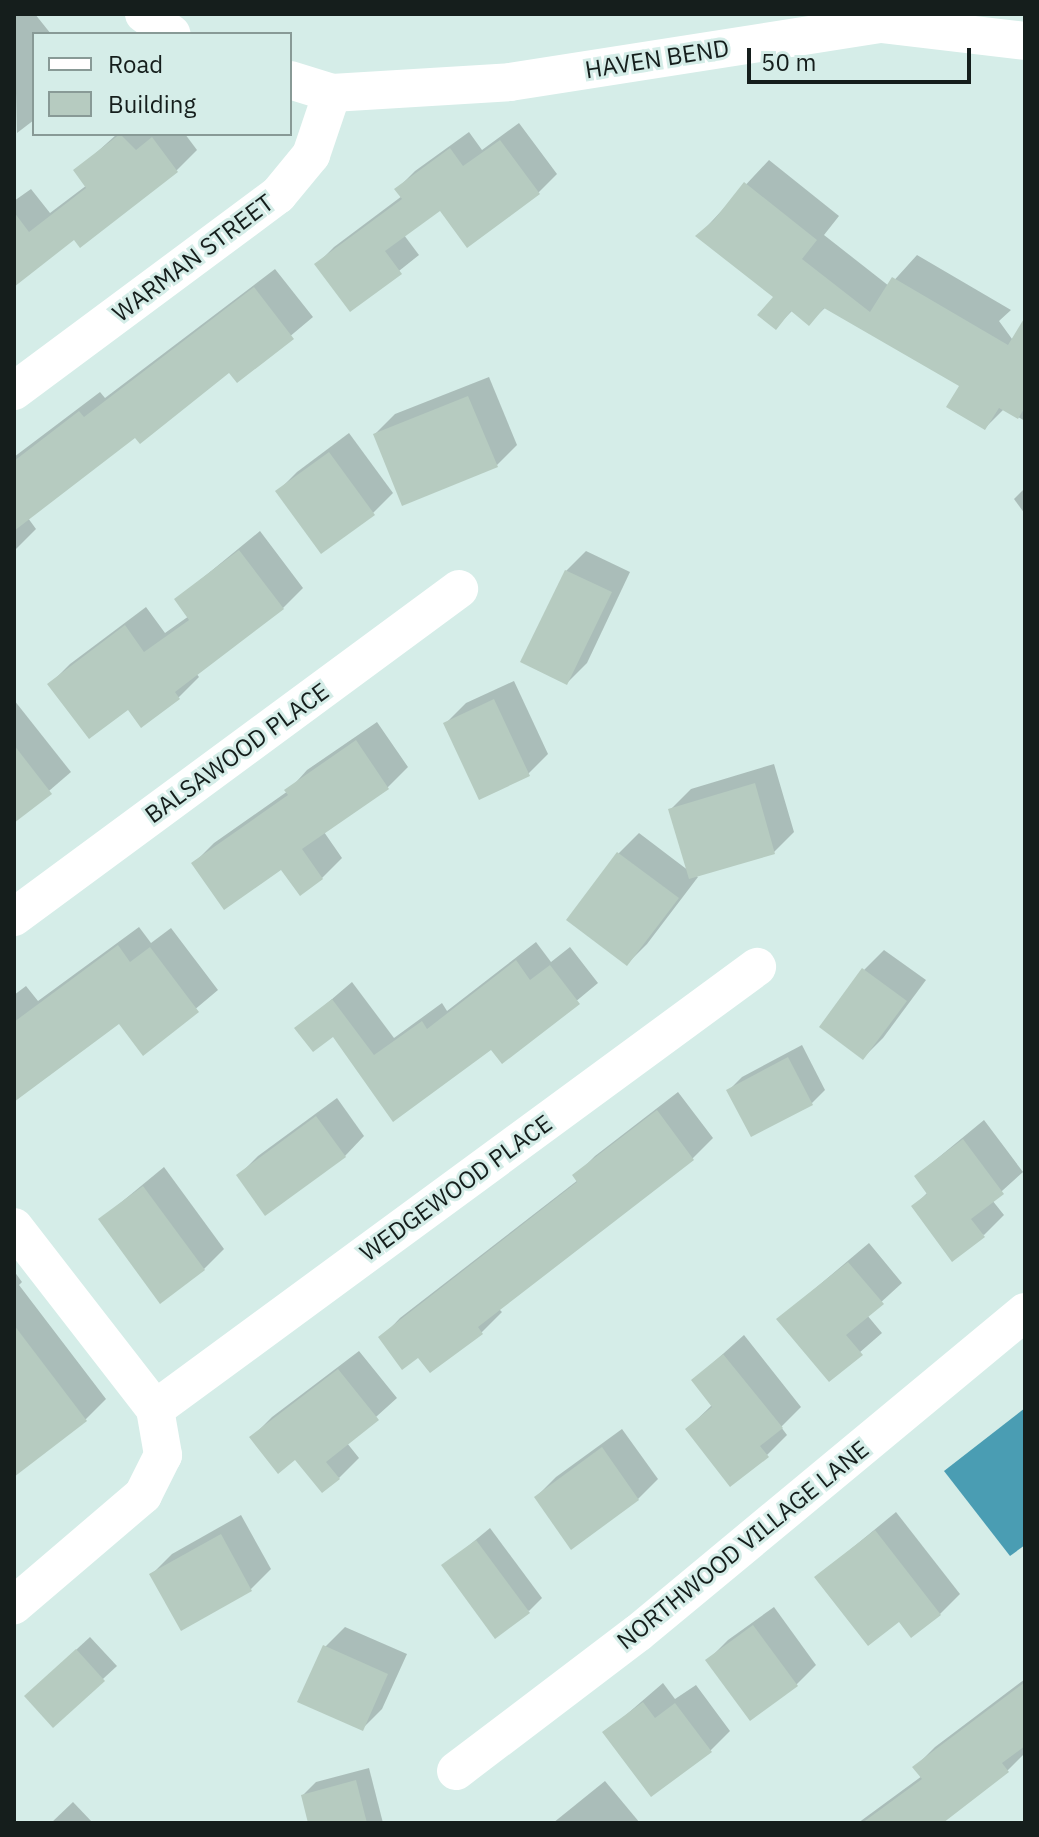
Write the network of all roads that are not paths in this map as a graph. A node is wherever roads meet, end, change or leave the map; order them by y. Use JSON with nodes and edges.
{"nodes":[{"id":1,"x":144,"y":14,"type":"edge"},
{"id":2,"x":169,"y":32,"type":"edge"},
{"id":3,"x":1025,"y":41,"type":"edge"},
{"id":4,"x":292,"y":81,"type":"edge"},
{"id":5,"x":332,"y":93,"type":"junction"},
{"id":6,"x":14,"y":391,"type":"edge"},
{"id":7,"x":459,"y":589,"type":"dead end"},
{"id":8,"x":14,"y":917,"type":"edge"},
{"id":9,"x":757,"y":967,"type":"dead end"},
{"id":10,"x":14,"y":1227,"type":"edge"},
{"id":11,"x":1025,"y":1312,"type":"edge"},
{"id":12,"x":155,"y":1409,"type":"junction"},
{"id":13,"x":14,"y":1605,"type":"edge"},
{"id":14,"x":456,"y":1771,"type":"dead end"}],
"edges":[{"from":1,"to":2,"type":"street"},
{"from":3,"to":5,"type":"street","name":"HAVEN BEND"},
{"from":4,"to":5,"type":"street","name":"HAVEN BEND"},
{"from":5,"to":6,"type":"street","name":"WARMAN STREET"},
{"from":7,"to":8,"type":"street","name":"BALSAWOOD PLACE"},
{"from":9,"to":12,"type":"street","name":"WEDGEWOOD PLACE"},
{"from":10,"to":12,"type":"street"},
{"from":11,"to":14,"type":"street","name":"NORTHWOOD VILLAGE LANE"},
{"from":12,"to":13,"type":"street"}]}
